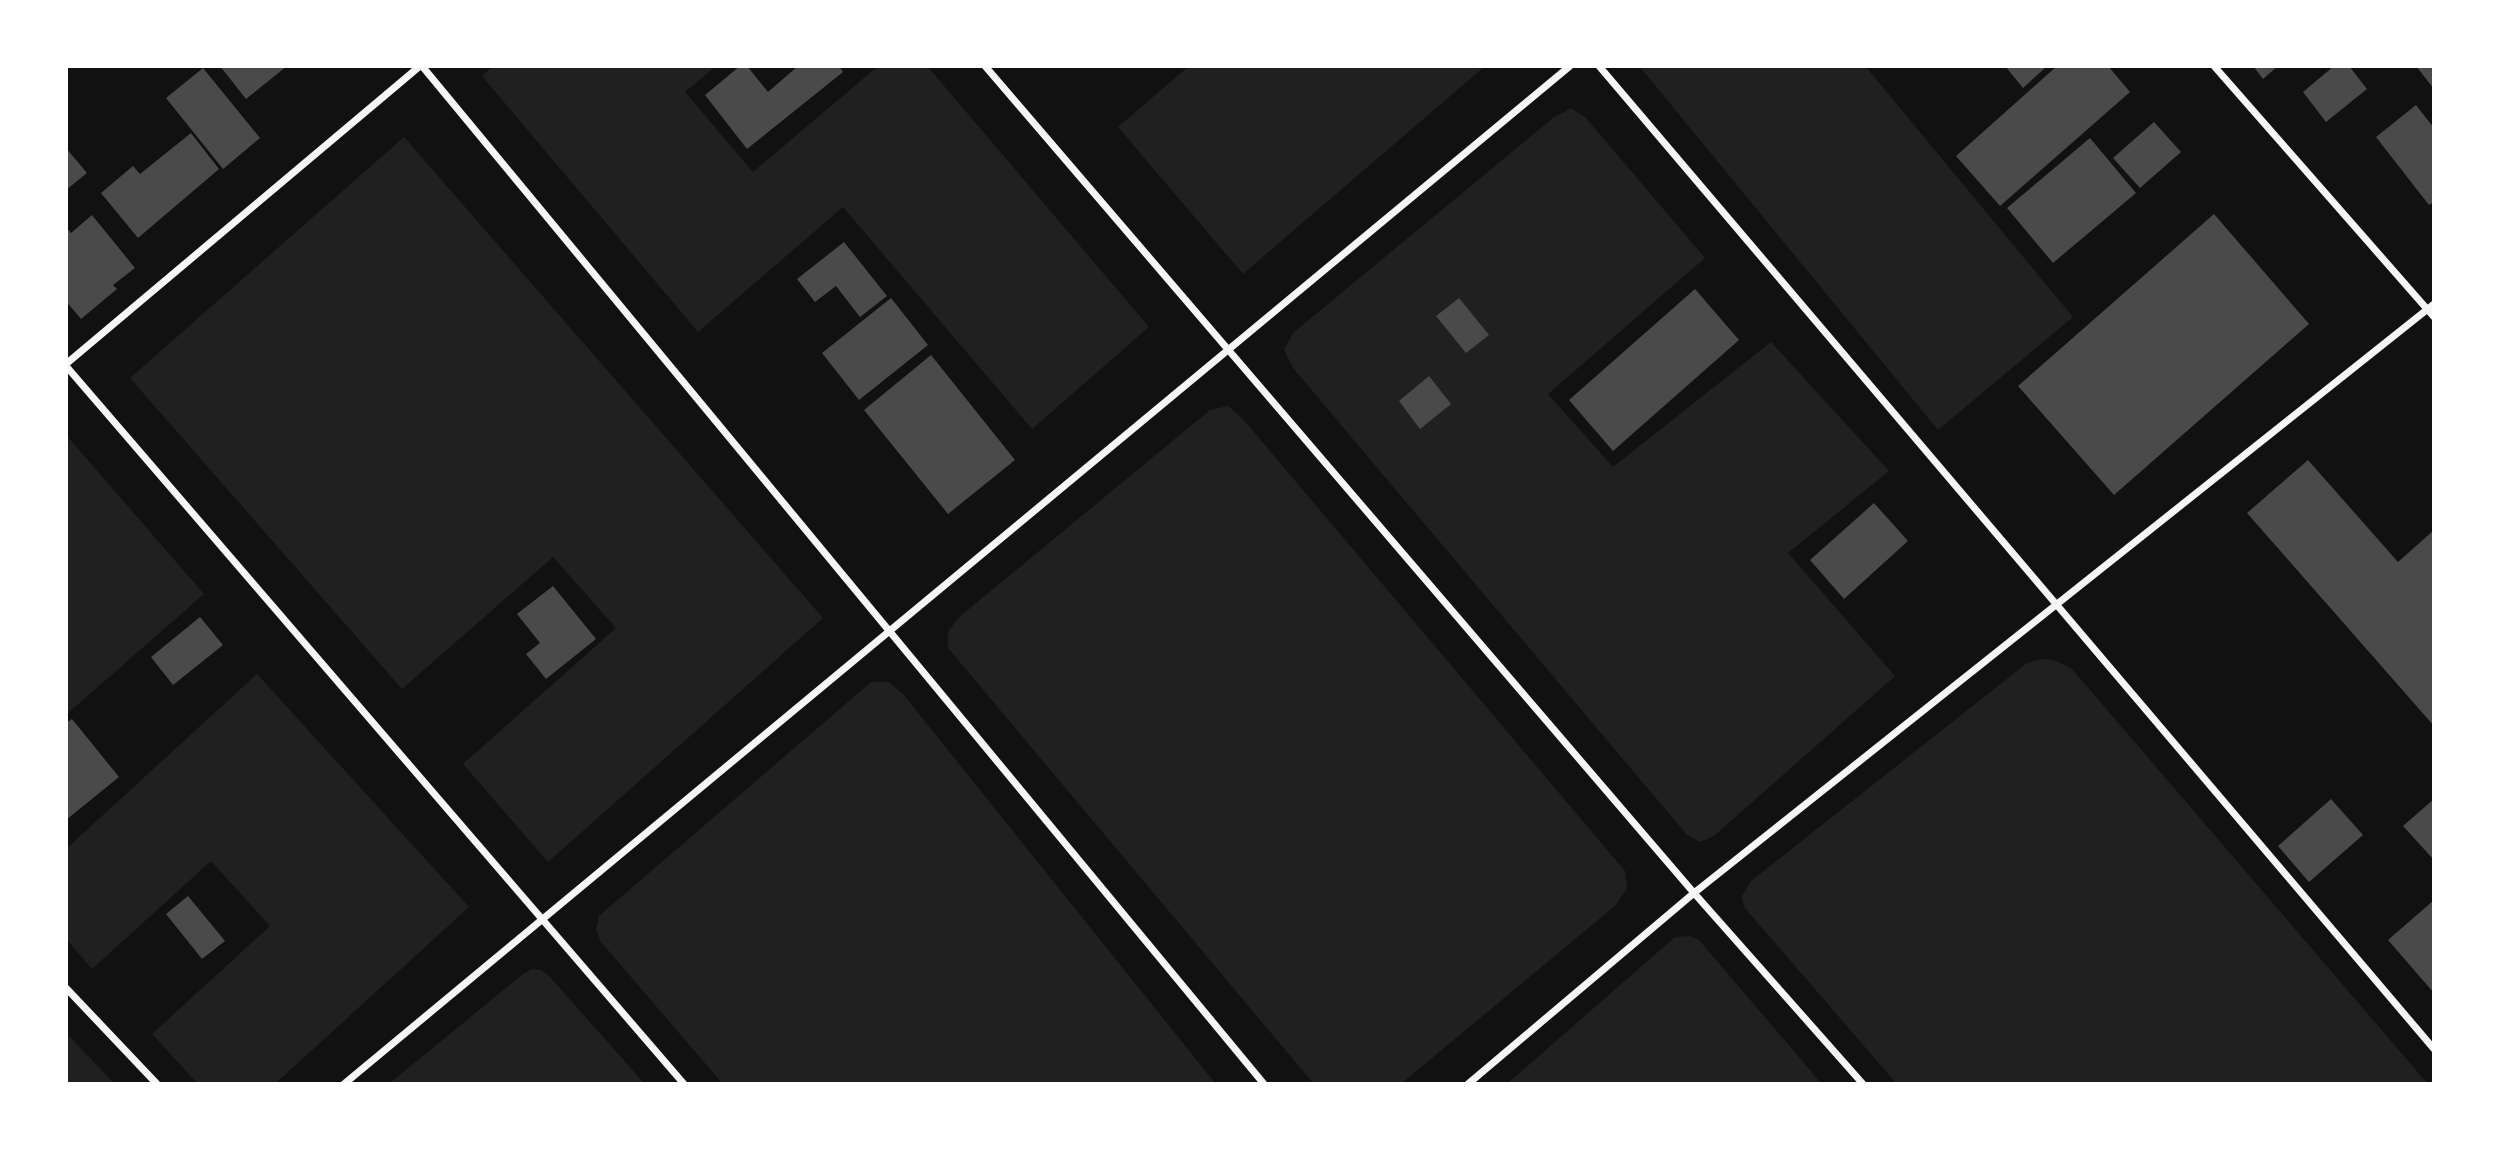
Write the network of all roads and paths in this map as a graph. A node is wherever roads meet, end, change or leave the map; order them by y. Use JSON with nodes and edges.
{"nodes":[{"id":1,"x":421,"y":66,"type":"edge"},
{"id":2,"x":985,"y":66,"type":"edge"},
{"id":3,"x":1570,"y":66,"type":"edge"},
{"id":4,"x":1598,"y":66,"type":"edge"},
{"id":5,"x":2214,"y":66,"type":"edge"},
{"id":6,"x":2434,"y":304,"type":"edge"},
{"id":7,"x":2427,"y":309,"type":"junction"},
{"id":8,"x":2434,"y":317,"type":"edge"},
{"id":9,"x":1228,"y":350,"type":"junction"},
{"id":10,"x":66,"y":365,"type":"edge"},
{"id":11,"x":2055,"y":604,"type":"junction"},
{"id":12,"x":890,"y":631,"type":"junction"},
{"id":13,"x":1694,"y":893,"type":"junction"},
{"id":14,"x":543,"y":919,"type":"junction"},
{"id":15,"x":66,"y":988,"type":"edge"},
{"id":16,"x":2434,"y":1049,"type":"edge"},
{"id":17,"x":157,"y":1083,"type":"edge"},
{"id":18,"x":344,"y":1083,"type":"edge"},
{"id":19,"x":684,"y":1083,"type":"edge"},
{"id":20,"x":1264,"y":1083,"type":"edge"},
{"id":21,"x":1468,"y":1083,"type":"edge"},
{"id":22,"x":1863,"y":1083,"type":"edge"}],
"edges":[{"from":1,"to":10,"type":"street"},
{"from":1,"to":12,"type":"street"},
{"from":2,"to":9,"type":"street"},
{"from":3,"to":9,"type":"street"},
{"from":4,"to":11,"type":"street"},
{"from":5,"to":7,"type":"street"},
{"from":6,"to":7,"type":"street"},
{"from":7,"to":8,"type":"street"},
{"from":7,"to":11,"type":"street"},
{"from":9,"to":12,"type":"street"},
{"from":9,"to":13,"type":"street"},
{"from":10,"to":14,"type":"street"},
{"from":11,"to":13,"type":"street"},
{"from":11,"to":16,"type":"street"},
{"from":12,"to":14,"type":"street"},
{"from":12,"to":20,"type":"street"},
{"from":13,"to":21,"type":"street"},
{"from":13,"to":22,"type":"street"},
{"from":14,"to":18,"type":"street"},
{"from":14,"to":19,"type":"street"},
{"from":15,"to":17,"type":"street"}]}
